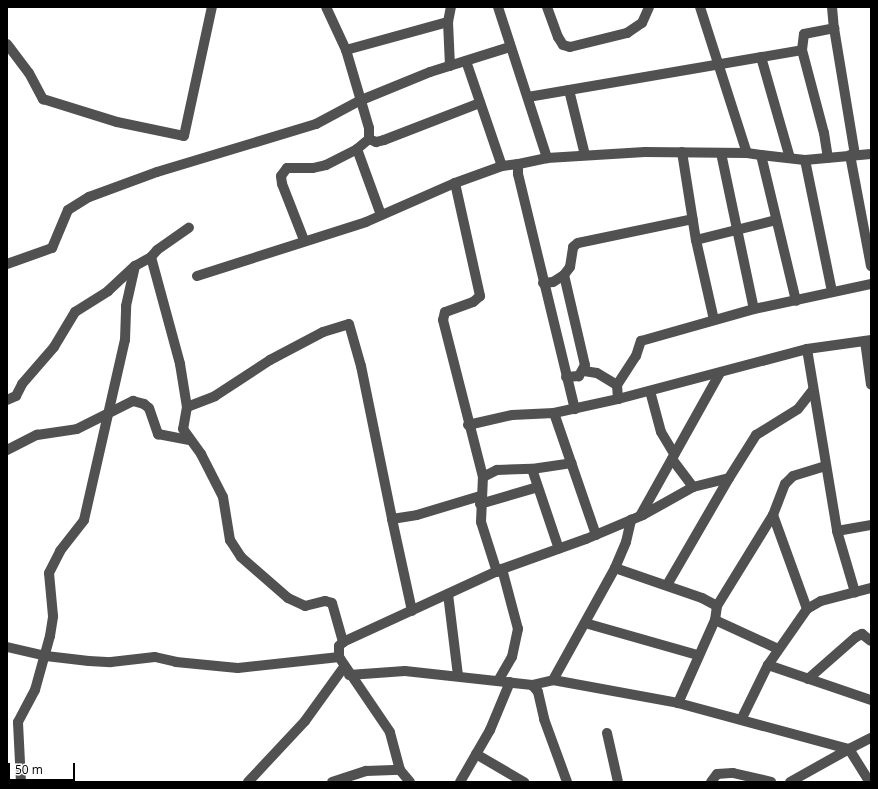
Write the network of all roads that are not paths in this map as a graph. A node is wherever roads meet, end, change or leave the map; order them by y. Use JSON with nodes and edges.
{"nodes":[{"id":1,"x":212,"y":7,"type":"edge"},
{"id":2,"x":326,"y":7,"type":"edge"},
{"id":3,"x":451,"y":7,"type":"edge"},
{"id":4,"x":498,"y":7,"type":"edge"},
{"id":5,"x":547,"y":7,"type":"edge"},
{"id":6,"x":650,"y":7,"type":"edge"},
{"id":7,"x":700,"y":7,"type":"edge"},
{"id":8,"x":832,"y":7,"type":"edge"},
{"id":9,"x":448,"y":22,"type":"junction"},
{"id":10,"x":834,"y":28,"type":"junction"},
{"id":11,"x":7,"y":44,"type":"edge"},
{"id":12,"x":510,"y":46,"type":"junction"},
{"id":13,"x":346,"y":50,"type":"junction"},
{"id":14,"x":802,"y":50,"type":"junction"},
{"id":15,"x":762,"y":57,"type":"junction"},
{"id":16,"x":466,"y":61,"type":"junction"},
{"id":17,"x":719,"y":65,"type":"junction"},
{"id":18,"x":450,"y":66,"type":"junction"},
{"id":19,"x":570,"y":90,"type":"junction"},
{"id":20,"x":528,"y":98,"type":"junction"},
{"id":21,"x":359,"y":101,"type":"junction"},
{"id":22,"x":480,"y":103,"type":"junction"},
{"id":23,"x":369,"y":139,"type":"junction"},
{"id":24,"x":357,"y":149,"type":"junction"},
{"id":25,"x":682,"y":152,"type":"junction"},
{"id":26,"x":721,"y":153,"type":"junction"},
{"id":27,"x":747,"y":153,"type":"junction"},
{"id":28,"x":871,"y":154,"type":"edge"},
{"id":29,"x":585,"y":155,"type":"junction"},
{"id":30,"x":760,"y":155,"type":"junction"},
{"id":31,"x":853,"y":155,"type":"junction"},
{"id":32,"x":547,"y":158,"type":"junction"},
{"id":33,"x":790,"y":158,"type":"junction"},
{"id":34,"x":828,"y":158,"type":"junction"},
{"id":35,"x":805,"y":160,"type":"junction"},
{"id":36,"x":518,"y":164,"type":"junction"},
{"id":37,"x":502,"y":166,"type":"junction"},
{"id":38,"x":455,"y":183,"type":"junction"},
{"id":39,"x":381,"y":215,"type":"junction"},
{"id":40,"x":693,"y":219,"type":"junction"},
{"id":41,"x":776,"y":220,"type":"junction"},
{"id":42,"x":189,"y":228,"type":"dead end"},
{"id":43,"x":736,"y":231,"type":"junction"},
{"id":44,"x":304,"y":240,"type":"junction"},
{"id":45,"x":696,"y":240,"type":"junction"},
{"id":46,"x":151,"y":257,"type":"junction"},
{"id":47,"x":7,"y":264,"type":"edge"},
{"id":48,"x":135,"y":266,"type":"junction"},
{"id":49,"x":871,"y":266,"type":"edge"},
{"id":50,"x":564,"y":275,"type":"junction"},
{"id":51,"x":197,"y":276,"type":"dead end"},
{"id":52,"x":543,"y":283,"type":"junction"},
{"id":53,"x":871,"y":284,"type":"edge"},
{"id":54,"x":832,"y":291,"type":"junction"},
{"id":55,"x":796,"y":301,"type":"junction"},
{"id":56,"x":754,"y":309,"type":"junction"},
{"id":57,"x":714,"y":320,"type":"junction"},
{"id":58,"x":868,"y":340,"type":"edge"},
{"id":59,"x":807,"y":349,"type":"junction"},
{"id":60,"x":584,"y":371,"type":"junction"},
{"id":61,"x":720,"y":373,"type":"junction"},
{"id":62,"x":566,"y":377,"type":"junction"},
{"id":63,"x":871,"y":384,"type":"edge"},
{"id":64,"x":617,"y":385,"type":"junction"},
{"id":65,"x":813,"y":390,"type":"junction"},
{"id":66,"x":650,"y":391,"type":"junction"},
{"id":67,"x":7,"y":400,"type":"edge"},
{"id":68,"x":618,"y":400,"type":"junction"},
{"id":69,"x":187,"y":407,"type":"junction"},
{"id":70,"x":575,"y":409,"type":"junction"},
{"id":71,"x":554,"y":413,"type":"junction"},
{"id":72,"x":108,"y":414,"type":"junction"},
{"id":73,"x":468,"y":425,"type":"junction"},
{"id":74,"x":189,"y":440,"type":"junction"},
{"id":75,"x":7,"y":450,"type":"edge"},
{"id":76,"x":673,"y":456,"type":"junction"},
{"id":77,"x":572,"y":463,"type":"junction"},
{"id":78,"x":825,"y":466,"type":"junction"},
{"id":79,"x":532,"y":469,"type":"junction"},
{"id":80,"x":483,"y":477,"type":"junction"},
{"id":81,"x":729,"y":478,"type":"junction"},
{"id":82,"x":538,"y":487,"type":"junction"},
{"id":83,"x":693,"y":487,"type":"junction"},
{"id":84,"x":480,"y":500,"type":"junction"},
{"id":85,"x":773,"y":514,"type":"junction"},
{"id":86,"x":635,"y":518,"type":"junction"},
{"id":87,"x":392,"y":519,"type":"junction"},
{"id":88,"x":871,"y":525,"type":"edge"},
{"id":89,"x":837,"y":531,"type":"junction"},
{"id":90,"x":596,"y":535,"type":"junction"},
{"id":91,"x":559,"y":549,"type":"junction"},
{"id":92,"x":615,"y":568,"type":"junction"},
{"id":93,"x":499,"y":570,"type":"junction"},
{"id":94,"x":667,"y":586,"type":"junction"},
{"id":95,"x":871,"y":588,"type":"edge"},
{"id":96,"x":856,"y":592,"type":"junction"},
{"id":97,"x":448,"y":594,"type":"junction"},
{"id":98,"x":717,"y":606,"type":"junction"},
{"id":99,"x":807,"y":609,"type":"junction"},
{"id":100,"x":412,"y":611,"type":"junction"},
{"id":101,"x":715,"y":620,"type":"junction"},
{"id":102,"x":585,"y":623,"type":"junction"},
{"id":103,"x":871,"y":641,"type":"edge"},
{"id":104,"x":343,"y":642,"type":"junction"},
{"id":105,"x":7,"y":647,"type":"edge"},
{"id":106,"x":778,"y":649,"type":"junction"},
{"id":107,"x":697,"y":655,"type":"junction"},
{"id":108,"x":46,"y":656,"type":"junction"},
{"id":109,"x":339,"y":657,"type":"junction"},
{"id":110,"x":768,"y":665,"type":"junction"},
{"id":111,"x":347,"y":671,"type":"junction"},
{"id":112,"x":458,"y":675,"type":"junction"},
{"id":113,"x":553,"y":680,"type":"junction"},
{"id":114,"x":808,"y":680,"type":"junction"},
{"id":115,"x":498,"y":681,"type":"junction"},
{"id":116,"x":510,"y":682,"type":"junction"},
{"id":117,"x":532,"y":685,"type":"junction"},
{"id":118,"x":871,"y":700,"type":"edge"},
{"id":119,"x":678,"y":703,"type":"junction"},
{"id":120,"x":742,"y":718,"type":"junction"},
{"id":121,"x":607,"y":733,"type":"dead end"},
{"id":122,"x":871,"y":738,"type":"edge"},
{"id":123,"x":849,"y":749,"type":"junction"},
{"id":124,"x":476,"y":754,"type":"junction"},
{"id":125,"x":400,"y":770,"type":"junction"},
{"id":126,"x":21,"y":782,"type":"edge"},
{"id":127,"x":248,"y":782,"type":"edge"},
{"id":128,"x":332,"y":782,"type":"edge"},
{"id":129,"x":410,"y":782,"type":"edge"},
{"id":130,"x":460,"y":782,"type":"edge"},
{"id":131,"x":524,"y":782,"type":"edge"},
{"id":132,"x":567,"y":782,"type":"edge"},
{"id":133,"x":618,"y":782,"type":"edge"},
{"id":134,"x":711,"y":782,"type":"edge"},
{"id":135,"x":771,"y":782,"type":"edge"},
{"id":136,"x":790,"y":782,"type":"edge"},
{"id":137,"x":870,"y":782,"type":"edge"}],
"edges":[{"from":1,"to":11,"type":"street"},
{"from":2,"to":13,"type":"street"},
{"from":3,"to":9,"type":"street"},
{"from":4,"to":12,"type":"street"},
{"from":5,"to":6,"type":"street"},
{"from":7,"to":17,"type":"street"},
{"from":8,"to":10,"type":"street"},
{"from":9,"to":13,"type":"street"},
{"from":9,"to":18,"type":"street"},
{"from":10,"to":14,"type":"street"},
{"from":10,"to":31,"type":"street"},
{"from":12,"to":16,"type":"street"},
{"from":12,"to":20,"type":"street"},
{"from":13,"to":21,"type":"street"},
{"from":14,"to":15,"type":"street"},
{"from":14,"to":34,"type":"street"},
{"from":15,"to":17,"type":"street"},
{"from":15,"to":33,"type":"street"},
{"from":16,"to":18,"type":"street"},
{"from":16,"to":22,"type":"street"},
{"from":17,"to":19,"type":"street"},
{"from":17,"to":27,"type":"street"},
{"from":18,"to":21,"type":"street"},
{"from":19,"to":20,"type":"street"},
{"from":19,"to":29,"type":"street"},
{"from":20,"to":32,"type":"street"},
{"from":21,"to":23,"type":"street"},
{"from":21,"to":47,"type":"street"},
{"from":22,"to":23,"type":"street"},
{"from":22,"to":37,"type":"street"},
{"from":23,"to":24,"type":"street"},
{"from":24,"to":39,"type":"street"},
{"from":24,"to":44,"type":"street"},
{"from":25,"to":26,"type":"street"},
{"from":25,"to":29,"type":"street"},
{"from":25,"to":40,"type":"street"},
{"from":26,"to":27,"type":"street"},
{"from":26,"to":43,"type":"street"},
{"from":27,"to":30,"type":"street"},
{"from":28,"to":31,"type":"street"},
{"from":29,"to":32,"type":"street"},
{"from":30,"to":33,"type":"street"},
{"from":30,"to":41,"type":"street"},
{"from":31,"to":34,"type":"street"},
{"from":31,"to":49,"type":"street"},
{"from":32,"to":36,"type":"street"},
{"from":33,"to":35,"type":"street"},
{"from":34,"to":35,"type":"street"},
{"from":35,"to":54,"type":"street"},
{"from":36,"to":37,"type":"street"},
{"from":36,"to":52,"type":"street"},
{"from":37,"to":38,"type":"street"},
{"from":38,"to":39,"type":"street"},
{"from":38,"to":73,"type":"street"},
{"from":39,"to":44,"type":"street"},
{"from":40,"to":45,"type":"street"},
{"from":40,"to":50,"type":"street"},
{"from":41,"to":43,"type":"street"},
{"from":41,"to":55,"type":"street"},
{"from":42,"to":46,"type":"street"},
{"from":43,"to":45,"type":"street"},
{"from":43,"to":56,"type":"street"},
{"from":44,"to":51,"type":"street"},
{"from":45,"to":57,"type":"street"},
{"from":46,"to":48,"type":"street"},
{"from":46,"to":69,"type":"street"},
{"from":48,"to":67,"type":"street"},
{"from":48,"to":72,"type":"street"},
{"from":50,"to":52,"type":"street"},
{"from":50,"to":60,"type":"street"},
{"from":52,"to":62,"type":"street"},
{"from":53,"to":54,"type":"street"},
{"from":54,"to":55,"type":"street"},
{"from":55,"to":56,"type":"street"},
{"from":56,"to":57,"type":"street"},
{"from":57,"to":64,"type":"street"},
{"from":58,"to":59,"type":"street"},
{"from":58,"to":63,"type":"street"},
{"from":59,"to":61,"type":"street"},
{"from":59,"to":65,"type":"street"},
{"from":60,"to":62,"type":"street"},
{"from":60,"to":64,"type":"street"},
{"from":61,"to":66,"type":"street"},
{"from":61,"to":76,"type":"street"},
{"from":62,"to":70,"type":"street"},
{"from":64,"to":68,"type":"street"},
{"from":65,"to":78,"type":"street"},
{"from":65,"to":81,"type":"street"},
{"from":66,"to":68,"type":"street"},
{"from":66,"to":76,"type":"street"},
{"from":68,"to":70,"type":"street"},
{"from":69,"to":74,"type":"street"},
{"from":69,"to":87,"type":"street"},
{"from":70,"to":71,"type":"street"},
{"from":71,"to":73,"type":"street"},
{"from":71,"to":77,"type":"street"},
{"from":72,"to":74,"type":"street"},
{"from":72,"to":75,"type":"street"},
{"from":72,"to":108,"type":"street"},
{"from":73,"to":80,"type":"street"},
{"from":74,"to":104,"type":"street"},
{"from":76,"to":83,"type":"street"},
{"from":76,"to":86,"type":"street"},
{"from":77,"to":79,"type":"street"},
{"from":77,"to":90,"type":"street"},
{"from":78,"to":85,"type":"street"},
{"from":78,"to":89,"type":"street"},
{"from":79,"to":80,"type":"street"},
{"from":79,"to":82,"type":"street"},
{"from":80,"to":84,"type":"street"},
{"from":81,"to":83,"type":"street"},
{"from":81,"to":94,"type":"street"},
{"from":82,"to":84,"type":"street"},
{"from":82,"to":91,"type":"street"},
{"from":83,"to":86,"type":"street"},
{"from":84,"to":87,"type":"street"},
{"from":84,"to":93,"type":"street"},
{"from":85,"to":98,"type":"street"},
{"from":85,"to":99,"type":"street"},
{"from":86,"to":90,"type":"street"},
{"from":86,"to":92,"type":"street"},
{"from":87,"to":100,"type":"street"},
{"from":88,"to":89,"type":"street"},
{"from":89,"to":96,"type":"street"},
{"from":90,"to":91,"type":"street"},
{"from":91,"to":93,"type":"street"},
{"from":92,"to":94,"type":"street"},
{"from":92,"to":102,"type":"street"},
{"from":93,"to":97,"type":"street"},
{"from":93,"to":115,"type":"street"},
{"from":94,"to":98,"type":"street"},
{"from":95,"to":96,"type":"street"},
{"from":96,"to":99,"type":"street"},
{"from":97,"to":100,"type":"street"},
{"from":97,"to":112,"type":"street"},
{"from":98,"to":101,"type":"street"},
{"from":99,"to":106,"type":"street"},
{"from":100,"to":104,"type":"street"},
{"from":101,"to":106,"type":"street"},
{"from":101,"to":107,"type":"street"},
{"from":102,"to":107,"type":"street"},
{"from":102,"to":113,"type":"street"},
{"from":103,"to":114,"type":"street"},
{"from":104,"to":109,"type":"street"},
{"from":105,"to":108,"type":"street"},
{"from":106,"to":110,"type":"street"},
{"from":107,"to":119,"type":"street"},
{"from":108,"to":109,"type":"street"},
{"from":108,"to":126,"type":"street"},
{"from":109,"to":111,"type":"street"},
{"from":110,"to":114,"type":"street"},
{"from":110,"to":120,"type":"street"},
{"from":111,"to":112,"type":"street"},
{"from":111,"to":125,"type":"street"},
{"from":111,"to":127,"type":"street"},
{"from":112,"to":115,"type":"street"},
{"from":113,"to":117,"type":"street"},
{"from":113,"to":119,"type":"street"},
{"from":114,"to":118,"type":"street"},
{"from":115,"to":116,"type":"street"},
{"from":116,"to":117,"type":"street"},
{"from":116,"to":124,"type":"street"},
{"from":117,"to":132,"type":"street"},
{"from":119,"to":120,"type":"street"},
{"from":120,"to":123,"type":"street"},
{"from":121,"to":133,"type":"street"},
{"from":122,"to":123,"type":"street"},
{"from":123,"to":136,"type":"street"},
{"from":123,"to":137,"type":"street"},
{"from":124,"to":130,"type":"street"},
{"from":124,"to":131,"type":"street"},
{"from":125,"to":128,"type":"street"},
{"from":125,"to":129,"type":"street"},
{"from":134,"to":135,"type":"street"}]}
